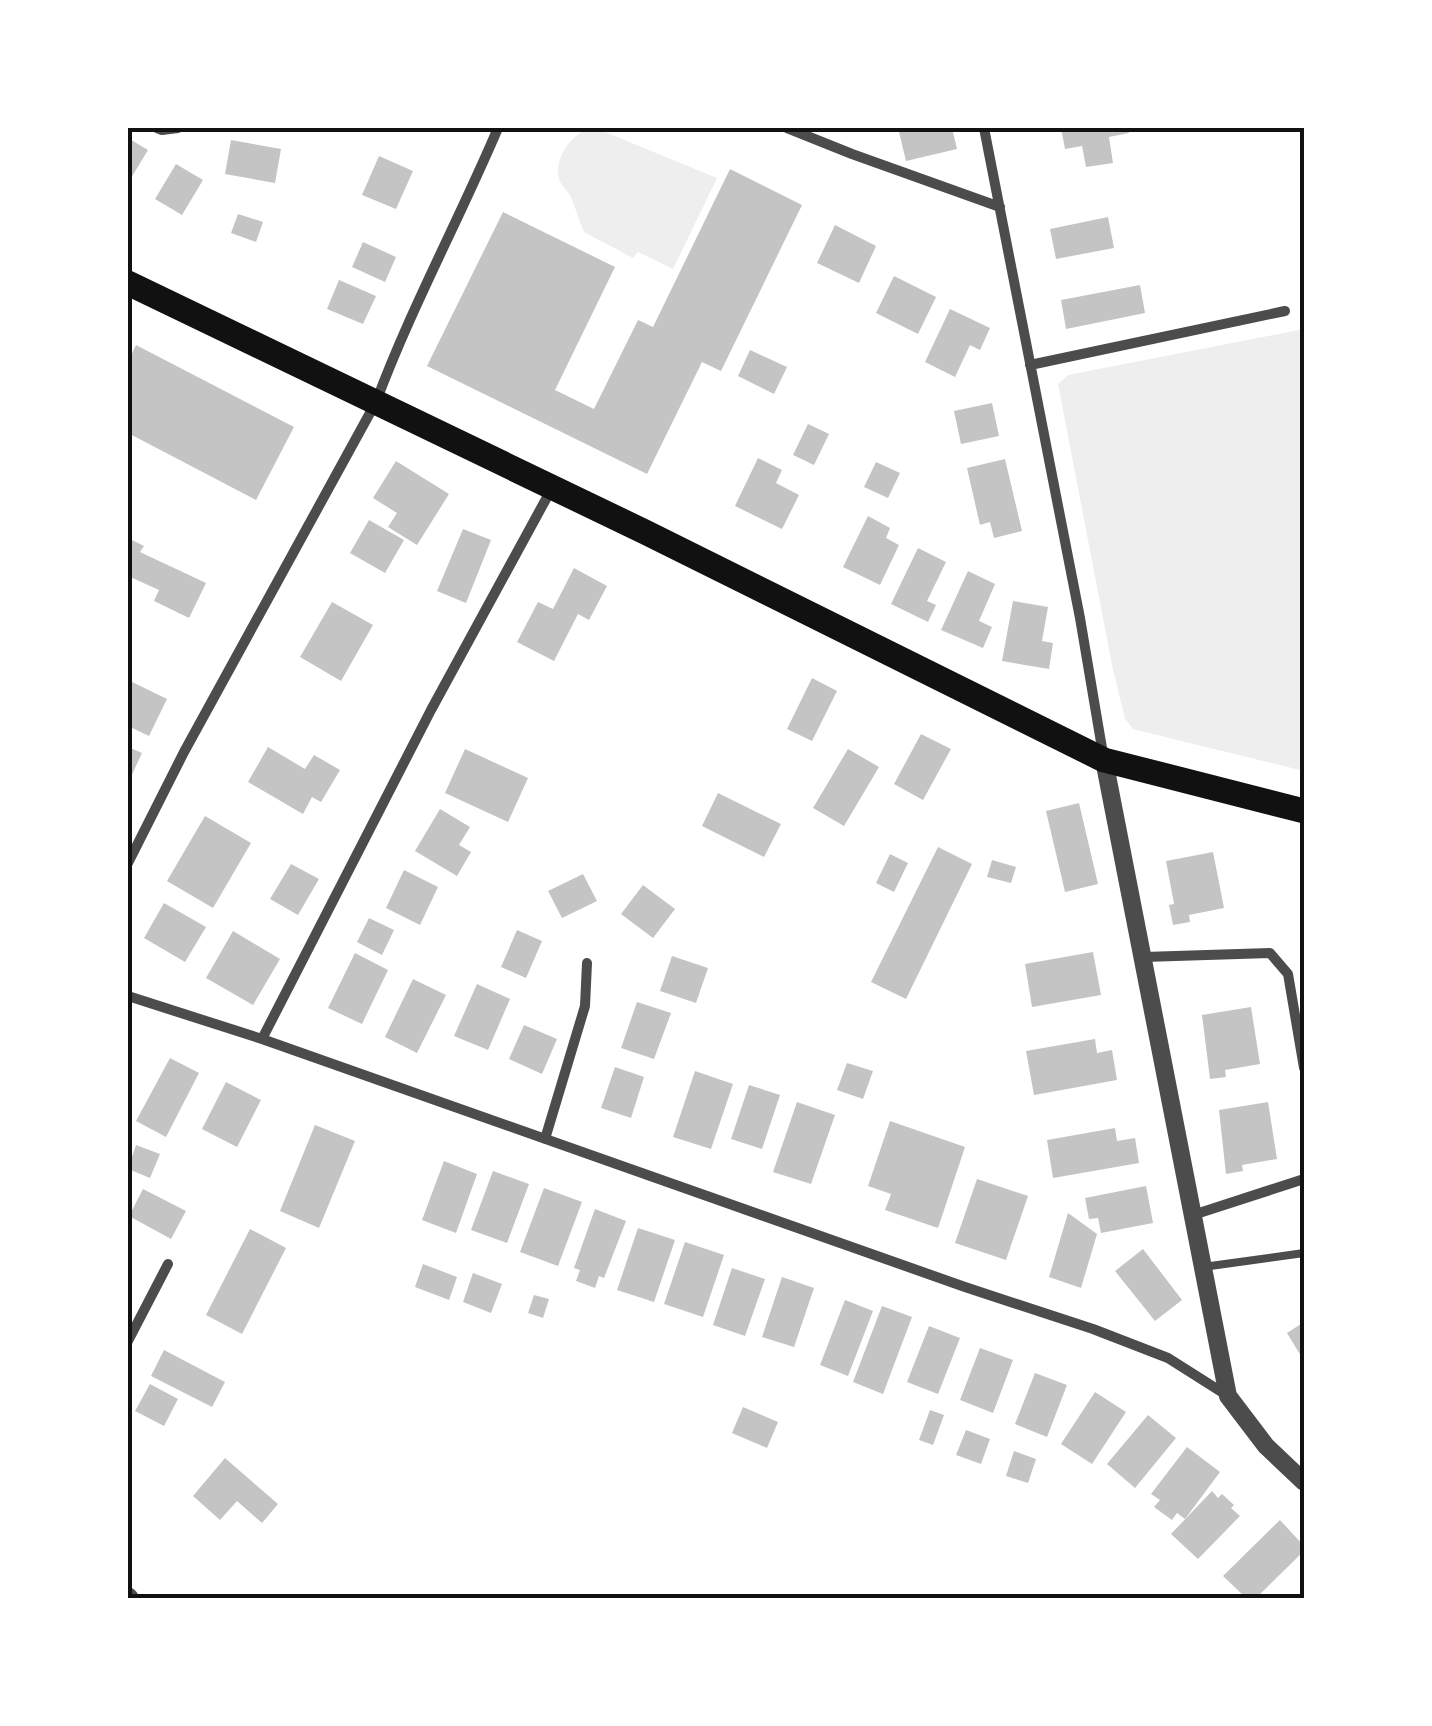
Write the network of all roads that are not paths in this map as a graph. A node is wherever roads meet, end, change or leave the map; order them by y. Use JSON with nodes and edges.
{"nodes":[{"id":1,"x":157,"y":128,"type":"edge"},
{"id":2,"x":178,"y":128,"type":"edge"},
{"id":3,"x":498,"y":128,"type":"edge"},
{"id":4,"x":787,"y":128,"type":"edge"},
{"id":5,"x":984,"y":128,"type":"edge"},
{"id":6,"x":1000,"y":207,"type":"junction"},
{"id":7,"x":128,"y":283,"type":"edge"},
{"id":8,"x":1285,"y":312,"type":"dead end"},
{"id":9,"x":1030,"y":365,"type":"junction"},
{"id":10,"x":376,"y":402,"type":"junction"},
{"id":11,"x":552,"y":487,"type":"junction"},
{"id":12,"x":1104,"y":760,"type":"junction"},
{"id":13,"x":1304,"y":811,"type":"edge"},
{"id":14,"x":128,"y":863,"type":"edge"},
{"id":15,"x":1144,"y":957,"type":"junction"},
{"id":16,"x":587,"y":962,"type":"dead end"},
{"id":17,"x":128,"y":996,"type":"edge"},
{"id":18,"x":262,"y":1039,"type":"junction"},
{"id":19,"x":1304,"y":1068,"type":"edge"},
{"id":20,"x":545,"y":1139,"type":"junction"},
{"id":21,"x":1304,"y":1179,"type":"edge"},
{"id":22,"x":1193,"y":1214,"type":"junction"},
{"id":23,"x":1304,"y":1253,"type":"edge"},
{"id":24,"x":168,"y":1264,"type":"dead end"},
{"id":25,"x":1203,"y":1266,"type":"junction"},
{"id":26,"x":128,"y":1342,"type":"edge"},
{"id":27,"x":1228,"y":1396,"type":"junction"},
{"id":28,"x":1304,"y":1482,"type":"edge"}],
"edges":[{"from":1,"to":2,"type":"street"},
{"from":3,"to":10,"type":"street"},
{"from":4,"to":6,"type":"street"},
{"from":5,"to":6,"type":"street"},
{"from":6,"to":9,"type":"street"},
{"from":7,"to":10,"type":"main road"},
{"from":8,"to":9,"type":"street"},
{"from":9,"to":12,"type":"street"},
{"from":10,"to":11,"type":"main road"},
{"from":10,"to":14,"type":"street"},
{"from":11,"to":12,"type":"main road"},
{"from":11,"to":18,"type":"street"},
{"from":12,"to":13,"type":"main road"},
{"from":12,"to":15,"type":"street"},
{"from":15,"to":19,"type":"street"},
{"from":15,"to":22,"type":"street"},
{"from":16,"to":20,"type":"street"},
{"from":17,"to":18,"type":"street"},
{"from":18,"to":20,"type":"street"},
{"from":20,"to":27,"type":"street"},
{"from":21,"to":22,"type":"street"},
{"from":22,"to":25,"type":"street"},
{"from":23,"to":25,"type":"lane"},
{"from":24,"to":26,"type":"street"},
{"from":25,"to":27,"type":"street"},
{"from":27,"to":28,"type":"street"}]}
